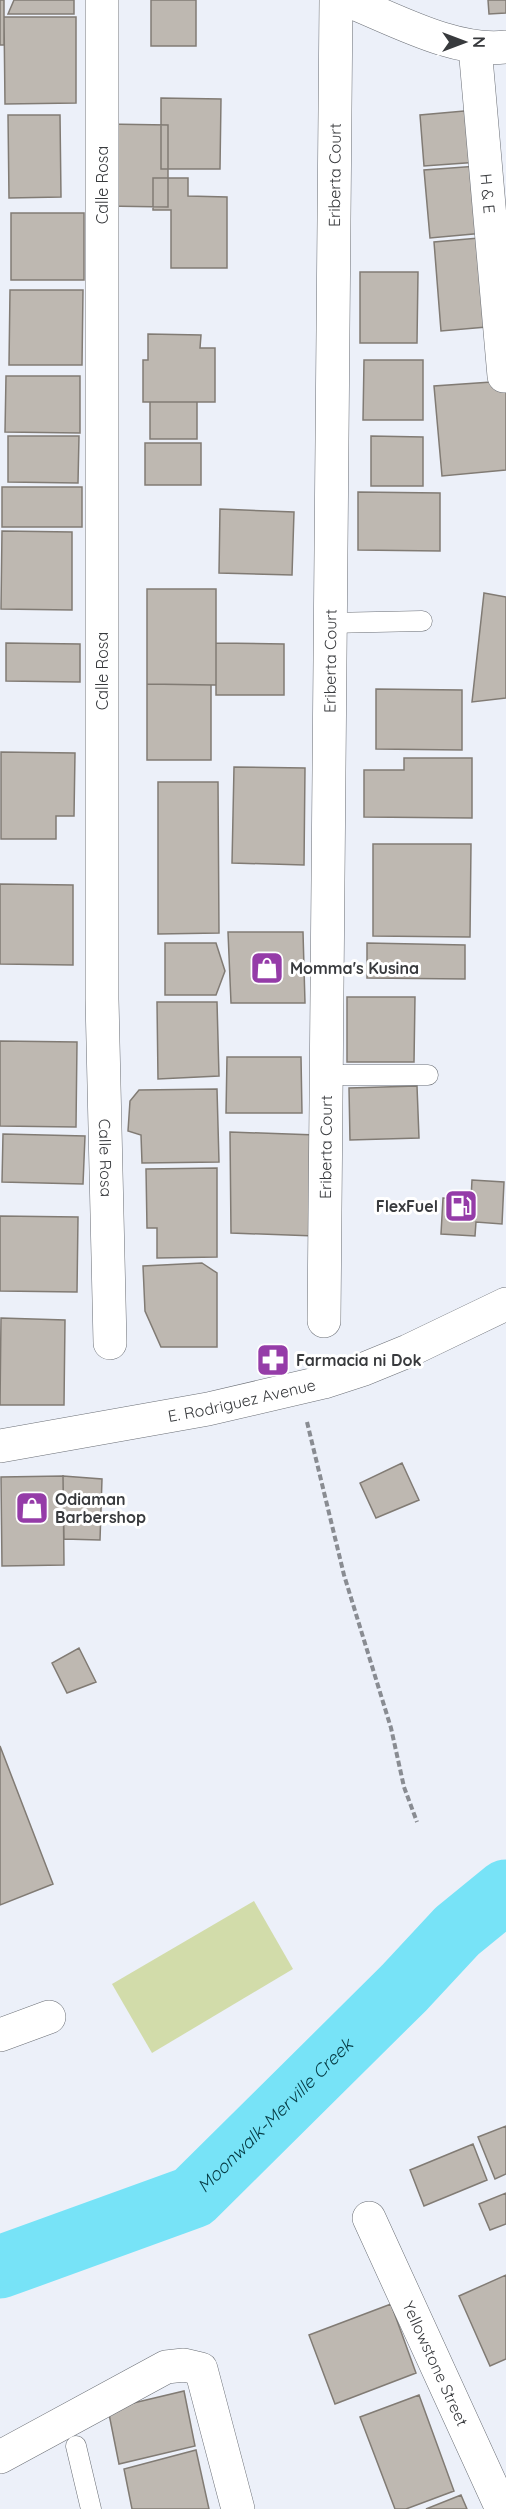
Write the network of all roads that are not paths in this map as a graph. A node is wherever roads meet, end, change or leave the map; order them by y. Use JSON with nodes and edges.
{"nodes":[{"id":1,"x":102,"y":0,"type":"edge"},
{"id":2,"x":336,"y":0,"type":"edge"},
{"id":3,"x":346,"y":0,"type":"edge"},
{"id":4,"x":490,"y":47,"type":"edge"},
{"id":5,"x":504,"y":376,"type":"dead end"},
{"id":6,"x":422,"y":621,"type":"dead end"},
{"id":7,"x":329,"y":623,"type":"junction"},
{"id":8,"x":328,"y":1075,"type":"junction"},
{"id":9,"x":428,"y":1075,"type":"dead end"},
{"id":10,"x":506,"y":1304,"type":"edge"},
{"id":11,"x":324,"y":1321,"type":"dead end"},
{"id":12,"x":111,"y":1343,"type":"dead end"},
{"id":13,"x":0,"y":1446,"type":"edge"},
{"id":14,"x":49,"y":2017,"type":"dead end"},
{"id":15,"x":0,"y":2035,"type":"edge"},
{"id":16,"x":369,"y":2218,"type":"dead end"},
{"id":17,"x":76,"y":2446,"type":"dead end"},
{"id":18,"x":0,"y":2457,"type":"edge"},
{"id":19,"x":91,"y":2509,"type":"edge"},
{"id":20,"x":237,"y":2509,"type":"edge"},
{"id":21,"x":502,"y":2509,"type":"edge"}],
"edges":[{"from":1,"to":12,"type":"street","name":"Calle Rosa"},
{"from":2,"to":7,"type":"street","name":"Eriberta Court"},
{"from":3,"to":4,"type":"street"},
{"from":4,"to":5,"type":"street","name":"H & E"},
{"from":6,"to":7,"type":"lane"},
{"from":7,"to":8,"type":"street","name":"Eriberta Court"},
{"from":8,"to":9,"type":"lane"},
{"from":8,"to":11,"type":"street","name":"Eriberta Court"},
{"from":10,"to":13,"type":"street","name":"E. Rodriguez Avenue"},
{"from":14,"to":15,"type":"street"},
{"from":16,"to":21,"type":"street","name":"Yellowstone Street"},
{"from":17,"to":19,"type":"lane"},
{"from":18,"to":20,"type":"street"}]}
